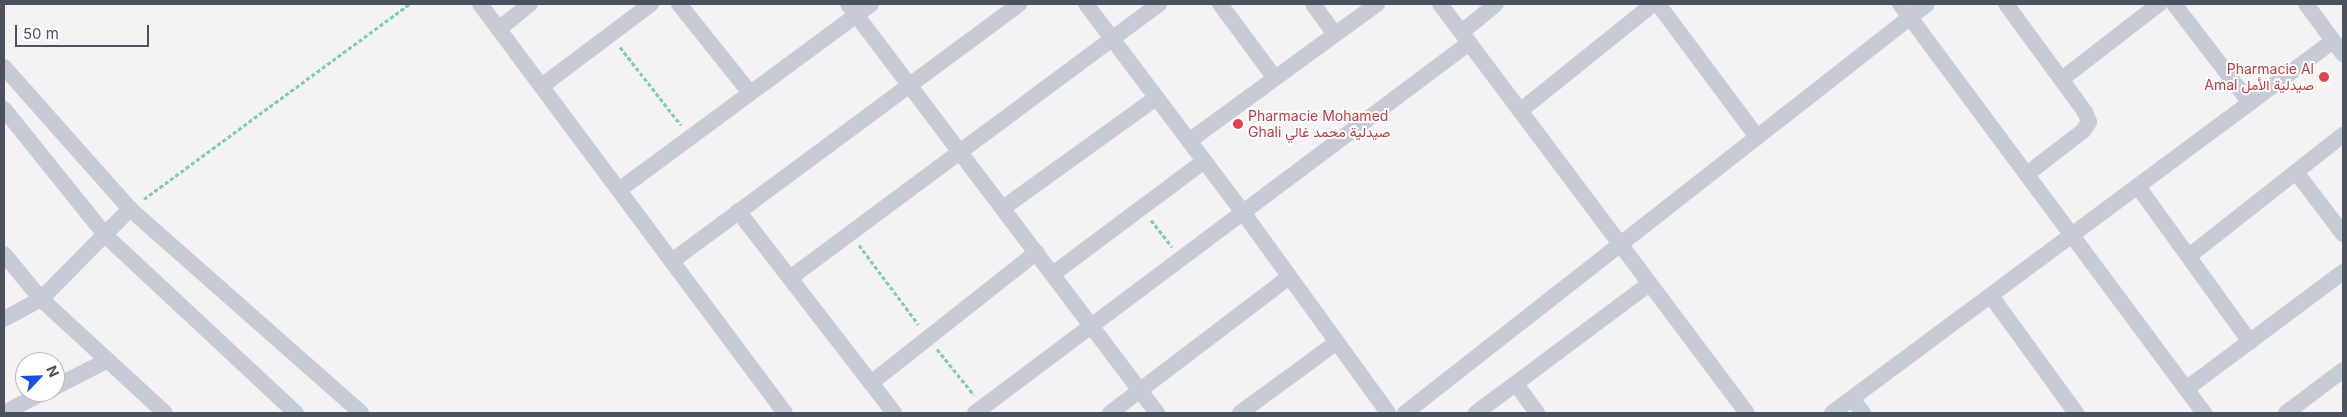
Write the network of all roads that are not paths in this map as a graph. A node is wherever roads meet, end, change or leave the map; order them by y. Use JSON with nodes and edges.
{"nodes":[{"id":1,"x":480,"y":4,"type":"edge"},
{"id":2,"x":530,"y":4,"type":"edge"},
{"id":3,"x":651,"y":4,"type":"edge"},
{"id":4,"x":680,"y":4,"type":"edge"},
{"id":5,"x":871,"y":4,"type":"edge"},
{"id":6,"x":1019,"y":4,"type":"edge"},
{"id":7,"x":1086,"y":4,"type":"edge"},
{"id":8,"x":1159,"y":4,"type":"edge"},
{"id":9,"x":1220,"y":4,"type":"edge"},
{"id":10,"x":1313,"y":4,"type":"edge"},
{"id":11,"x":1377,"y":4,"type":"edge"},
{"id":12,"x":1440,"y":4,"type":"edge"},
{"id":13,"x":1496,"y":4,"type":"edge"},
{"id":14,"x":1654,"y":4,"type":"edge"},
{"id":15,"x":1658,"y":4,"type":"edge"},
{"id":16,"x":1927,"y":4,"type":"edge"},
{"id":17,"x":2006,"y":4,"type":"edge"},
{"id":18,"x":2159,"y":4,"type":"edge"},
{"id":19,"x":2174,"y":4,"type":"edge"},
{"id":20,"x":2306,"y":4,"type":"edge"},
{"id":21,"x":852,"y":9,"type":"edge"},
{"id":22,"x":1904,"y":10,"type":"edge"},
{"id":23,"x":499,"y":29,"type":"junction"},
{"id":24,"x":1336,"y":34,"type":"junction"},
{"id":25,"x":1112,"y":38,"type":"junction"},
{"id":26,"x":1466,"y":38,"type":"junction"},
{"id":27,"x":2338,"y":47,"type":"edge"},
{"id":28,"x":4,"y":67,"type":"edge"},
{"id":29,"x":1275,"y":78,"type":"junction"},
{"id":30,"x":2062,"y":80,"type":"junction"},
{"id":31,"x":543,"y":85,"type":"junction"},
{"id":32,"x":910,"y":85,"type":"junction"},
{"id":33,"x":750,"y":93,"type":"junction"},
{"id":34,"x":1156,"y":98,"type":"junction"},
{"id":35,"x":2250,"y":103,"type":"junction"},
{"id":36,"x":4,"y":109,"type":"edge"},
{"id":37,"x":1520,"y":111,"type":"junction"},
{"id":38,"x":2343,"y":135,"type":"edge"},
{"id":39,"x":1757,"y":136,"type":"junction"},
{"id":40,"x":1189,"y":141,"type":"junction"},
{"id":41,"x":960,"y":150,"type":"junction"},
{"id":42,"x":1204,"y":161,"type":"junction"},
{"id":43,"x":2296,"y":172,"type":"junction"},
{"id":44,"x":2027,"y":174,"type":"junction"},
{"id":45,"x":2139,"y":188,"type":"junction"},
{"id":46,"x":619,"y":190,"type":"junction"},
{"id":47,"x":1003,"y":208,"type":"junction"},
{"id":48,"x":130,"y":209,"type":"junction"},
{"id":49,"x":738,"y":211,"type":"junction"},
{"id":50,"x":1242,"y":211,"type":"junction"},
{"id":51,"x":2343,"y":234,"type":"edge"},
{"id":52,"x":106,"y":236,"type":"junction"},
{"id":53,"x":2073,"y":236,"type":"junction"},
{"id":54,"x":1619,"y":245,"type":"junction"},
{"id":55,"x":1037,"y":252,"type":"junction"},
{"id":56,"x":4,"y":254,"type":"edge"},
{"id":57,"x":2189,"y":256,"type":"junction"},
{"id":58,"x":672,"y":261,"type":"junction"},
{"id":59,"x":2343,"y":272,"type":"edge"},
{"id":60,"x":1053,"y":274,"type":"junction"},
{"id":61,"x":1289,"y":276,"type":"junction"},
{"id":62,"x":790,"y":278,"type":"junction"},
{"id":63,"x":1649,"y":284,"type":"junction"},
{"id":64,"x":1992,"y":296,"type":"junction"},
{"id":65,"x":41,"y":299,"type":"junction"},
{"id":66,"x":4,"y":319,"type":"edge"},
{"id":67,"x":1092,"y":325,"type":"junction"},
{"id":68,"x":1337,"y":342,"type":"junction"},
{"id":69,"x":2250,"y":342,"type":"junction"},
{"id":70,"x":106,"y":361,"type":"junction"},
{"id":71,"x":2343,"y":370,"type":"edge"},
{"id":72,"x":65,"y":382,"type":"edge"},
{"id":73,"x":871,"y":383,"type":"junction"},
{"id":74,"x":1516,"y":384,"type":"junction"},
{"id":75,"x":2186,"y":389,"type":"junction"},
{"id":76,"x":1140,"y":390,"type":"junction"},
{"id":77,"x":1852,"y":399,"type":"junction"},
{"id":78,"x":25,"y":402,"type":"edge"},
{"id":79,"x":979,"y":410,"type":"edge"},
{"id":80,"x":2295,"y":411,"type":"edge"},
{"id":81,"x":4,"y":413,"type":"edge"},
{"id":82,"x":165,"y":413,"type":"edge"},
{"id":83,"x":296,"y":413,"type":"edge"},
{"id":84,"x":361,"y":413,"type":"edge"},
{"id":85,"x":785,"y":413,"type":"edge"},
{"id":86,"x":894,"y":413,"type":"edge"},
{"id":87,"x":1110,"y":413,"type":"edge"},
{"id":88,"x":1157,"y":413,"type":"edge"},
{"id":89,"x":1240,"y":413,"type":"edge"},
{"id":90,"x":1388,"y":413,"type":"edge"},
{"id":91,"x":1404,"y":413,"type":"edge"},
{"id":92,"x":1476,"y":413,"type":"edge"},
{"id":93,"x":1537,"y":413,"type":"edge"},
{"id":94,"x":1747,"y":413,"type":"edge"},
{"id":95,"x":1832,"y":413,"type":"edge"},
{"id":96,"x":1863,"y":413,"type":"edge"},
{"id":97,"x":2076,"y":413,"type":"edge"},
{"id":98,"x":2204,"y":413,"type":"edge"}],
"edges":[{"from":1,"to":23,"type":"street"},
{"from":2,"to":23,"type":"street"},
{"from":3,"to":31,"type":"street"},
{"from":4,"to":33,"type":"street"},
{"from":5,"to":21,"type":"street"},
{"from":6,"to":32,"type":"street"},
{"from":7,"to":25,"type":"street"},
{"from":8,"to":25,"type":"street"},
{"from":9,"to":29,"type":"street"},
{"from":10,"to":24,"type":"street"},
{"from":11,"to":24,"type":"street"},
{"from":12,"to":26,"type":"street"},
{"from":13,"to":26,"type":"street"},
{"from":14,"to":37,"type":"street"},
{"from":15,"to":39,"type":"street"},
{"from":16,"to":22,"type":"street"},
{"from":17,"to":30,"type":"street"},
{"from":18,"to":30,"type":"street"},
{"from":19,"to":35,"type":"street"},
{"from":20,"to":27,"type":"street"},
{"from":21,"to":32,"type":"street"},
{"from":21,"to":33,"type":"street"},
{"from":22,"to":39,"type":"street"},
{"from":22,"to":44,"type":"street"},
{"from":23,"to":31,"type":"street"},
{"from":24,"to":29,"type":"street"},
{"from":25,"to":34,"type":"street"},
{"from":25,"to":41,"type":"street"},
{"from":26,"to":37,"type":"street"},
{"from":26,"to":50,"type":"street"},
{"from":27,"to":35,"type":"street"},
{"from":28,"to":48,"type":"street"},
{"from":29,"to":40,"type":"street"},
{"from":30,"to":44,"type":"street"},
{"from":31,"to":46,"type":"street"},
{"from":32,"to":41,"type":"street"},
{"from":32,"to":49,"type":"street"},
{"from":33,"to":46,"type":"street"},
{"from":34,"to":40,"type":"street"},
{"from":34,"to":47,"type":"street"},
{"from":35,"to":45,"type":"street"},
{"from":36,"to":52,"type":"street"},
{"from":37,"to":54,"type":"street"},
{"from":38,"to":43,"type":"street"},
{"from":39,"to":54,"type":"street"},
{"from":40,"to":42,"type":"street"},
{"from":41,"to":47,"type":"street"},
{"from":41,"to":62,"type":"street"},
{"from":42,"to":50,"type":"street"},
{"from":42,"to":60,"type":"street"},
{"from":43,"to":51,"type":"street"},
{"from":43,"to":57,"type":"street"},
{"from":44,"to":53,"type":"street"},
{"from":45,"to":53,"type":"street"},
{"from":45,"to":57,"type":"street"},
{"from":46,"to":58,"type":"street"},
{"from":47,"to":55,"type":"street"},
{"from":48,"to":52,"type":"street"},
{"from":48,"to":84,"type":"street"},
{"from":49,"to":58,"type":"street"},
{"from":49,"to":62,"type":"street"},
{"from":50,"to":61,"type":"street"},
{"from":50,"to":67,"type":"street"},
{"from":52,"to":65,"type":"street"},
{"from":52,"to":83,"type":"street"},
{"from":53,"to":64,"type":"street"},
{"from":53,"to":75,"type":"street"},
{"from":54,"to":63,"type":"street"},
{"from":54,"to":91,"type":"street"},
{"from":55,"to":60,"type":"street"},
{"from":55,"to":73,"type":"street"},
{"from":56,"to":65,"type":"street"},
{"from":57,"to":69,"type":"street"},
{"from":58,"to":85,"type":"street"},
{"from":59,"to":69,"type":"street"},
{"from":60,"to":67,"type":"street"},
{"from":61,"to":68,"type":"street"},
{"from":61,"to":76,"type":"street"},
{"from":62,"to":73,"type":"street"},
{"from":63,"to":74,"type":"street"},
{"from":63,"to":94,"type":"street"},
{"from":64,"to":77,"type":"street"},
{"from":64,"to":97,"type":"street"},
{"from":65,"to":66,"type":"street"},
{"from":65,"to":70,"type":"street"},
{"from":67,"to":76,"type":"street"},
{"from":67,"to":79,"type":"street"},
{"from":68,"to":89,"type":"street"},
{"from":68,"to":90,"type":"street"},
{"from":69,"to":75,"type":"street"},
{"from":70,"to":72,"type":"street"},
{"from":70,"to":82,"type":"street"},
{"from":71,"to":80,"type":"street"},
{"from":73,"to":86,"type":"street"},
{"from":74,"to":92,"type":"street"},
{"from":74,"to":93,"type":"street"},
{"from":75,"to":98,"type":"street"},
{"from":76,"to":87,"type":"street"},
{"from":76,"to":88,"type":"street"},
{"from":77,"to":95,"type":"street"},
{"from":77,"to":96,"type":"street"},
{"from":78,"to":81,"type":"street"}]}
